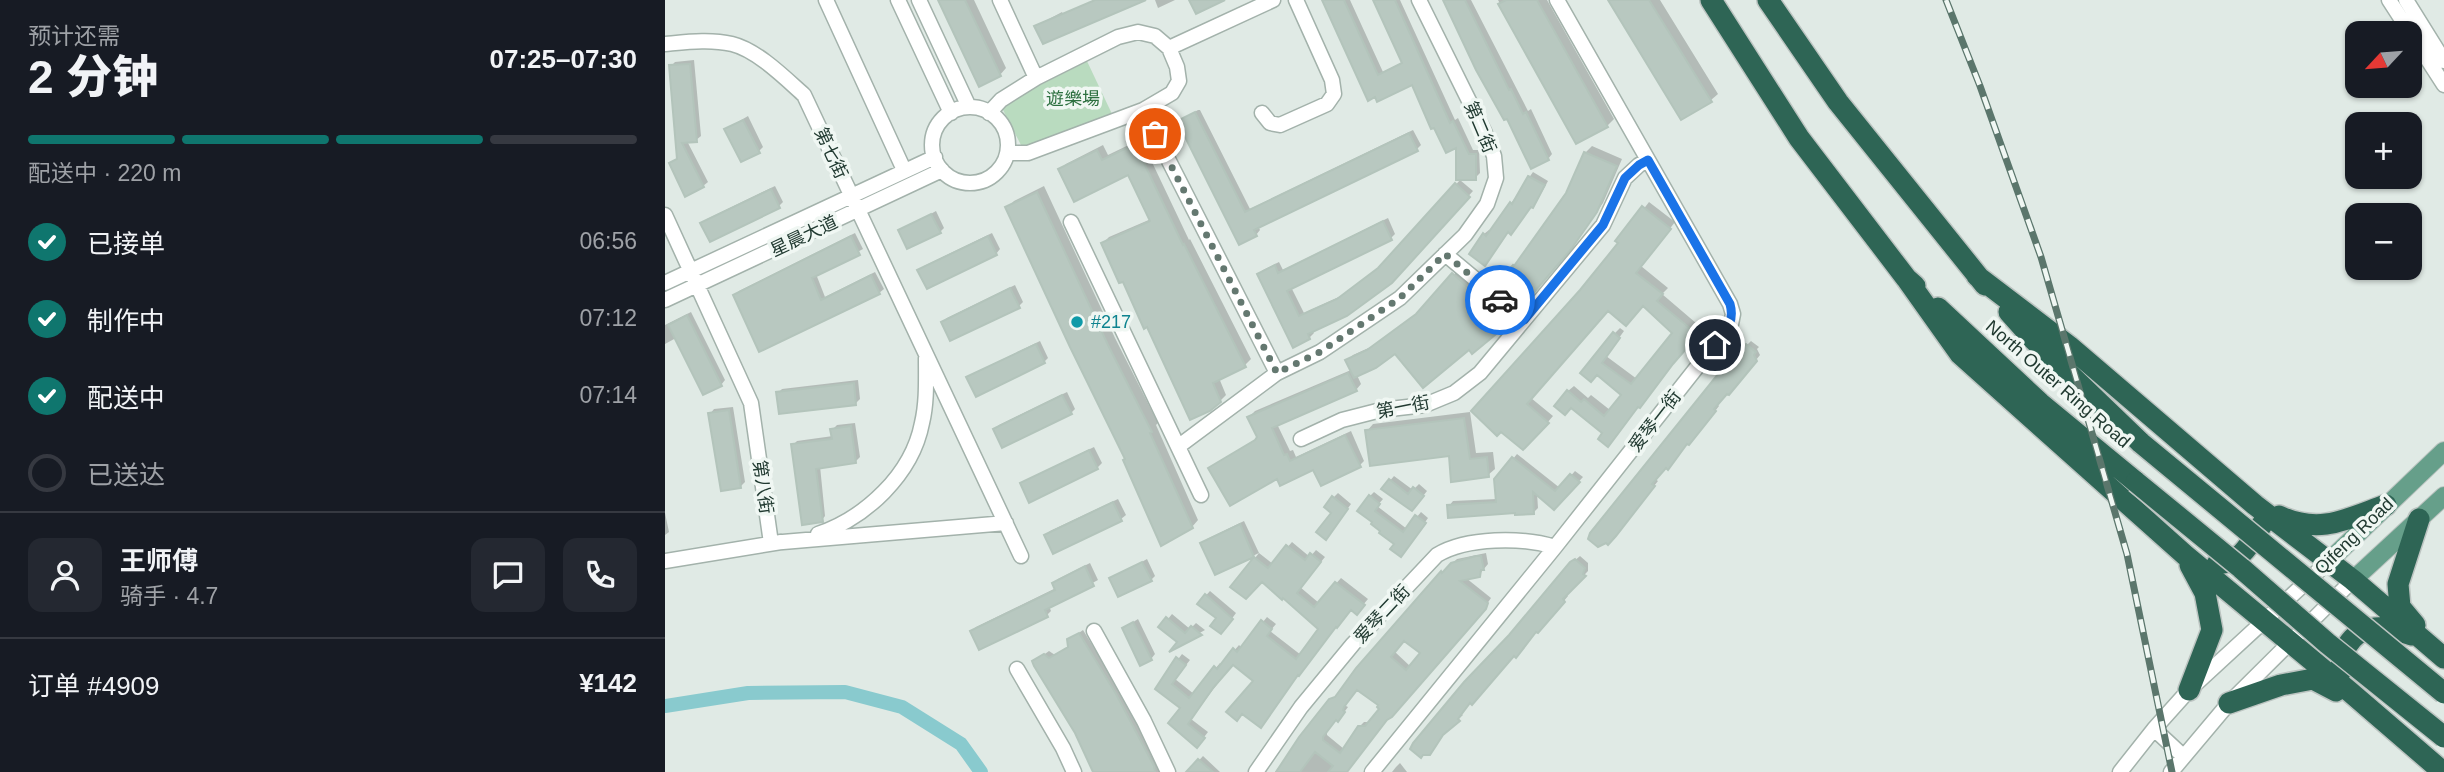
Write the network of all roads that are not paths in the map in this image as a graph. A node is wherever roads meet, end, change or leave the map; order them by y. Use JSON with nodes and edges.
{"nodes":[{"id":1,"x":827,"y":0,"type":"edge"},
{"id":2,"x":898,"y":0,"type":"edge"},
{"id":3,"x":919,"y":0,"type":"edge"},
{"id":4,"x":1000,"y":0,"type":"edge"},
{"id":5,"x":1273,"y":0,"type":"edge"},
{"id":6,"x":1296,"y":0,"type":"edge"},
{"id":7,"x":1419,"y":0,"type":"edge"},
{"id":8,"x":1557,"y":0,"type":"edge"},
{"id":9,"x":1697,"y":0,"type":"edge"},
{"id":10,"x":1711,"y":0,"type":"edge"},
{"id":11,"x":1768,"y":0,"type":"edge"},
{"id":12,"x":1775,"y":0,"type":"edge"},
{"id":13,"x":2389,"y":0,"type":"edge"},
{"id":14,"x":2406,"y":0,"type":"edge"},
{"id":15,"x":1793,"y":37,"type":"junction"},
{"id":16,"x":665,"y":44,"type":"edge"},
{"id":17,"x":1169,"y":48,"type":"junction"},
{"id":18,"x":1749,"y":60,"type":"junction"},
{"id":19,"x":2444,"y":61,"type":"edge"},
{"id":20,"x":1036,"y":78,"type":"junction"},
{"id":21,"x":2444,"y":85,"type":"edge"},
{"id":22,"x":969,"y":107,"type":"junction"},
{"id":23,"x":1143,"y":110,"type":"junction"},
{"id":24,"x":951,"y":113,"type":"junction"},
{"id":25,"x":989,"y":113,"type":"junction"},
{"id":26,"x":1262,"y":113,"type":"dead end"},
{"id":27,"x":1007,"y":153,"type":"junction"},
{"id":28,"x":1648,"y":160,"type":"junction"},
{"id":29,"x":938,"y":163,"type":"junction"},
{"id":30,"x":904,"y":170,"type":"junction"},
{"id":31,"x":851,"y":194,"type":"junction"},
{"id":32,"x":858,"y":210,"type":"junction"},
{"id":33,"x":665,"y":215,"type":"edge"},
{"id":34,"x":1071,"y":222,"type":"dead end"},
{"id":35,"x":1445,"y":254,"type":"junction"},
{"id":36,"x":1977,"y":276,"type":"junction"},
{"id":37,"x":1906,"y":278,"type":"junction"},
{"id":38,"x":665,"y":283,"type":"edge"},
{"id":39,"x":697,"y":285,"type":"junction"},
{"id":40,"x":665,"y":300,"type":"edge"},
{"id":41,"x":1524,"y":320,"type":"junction"},
{"id":42,"x":925,"y":353,"type":"junction"},
{"id":43,"x":1277,"y":373,"type":"junction"},
{"id":44,"x":1301,"y":439,"type":"dead end"},
{"id":45,"x":1179,"y":446,"type":"junction"},
{"id":46,"x":2444,"y":450,"type":"edge"},
{"id":47,"x":1201,"y":495,"type":"dead end"},
{"id":48,"x":2444,"y":496,"type":"edge"},
{"id":49,"x":2386,"y":505,"type":"junction"},
{"id":50,"x":2262,"y":510,"type":"junction"},
{"id":51,"x":2419,"y":519,"type":"junction"},
{"id":52,"x":1006,"y":523,"type":"junction"},
{"id":53,"x":771,"y":543,"type":"junction"},
{"id":54,"x":1555,"y":547,"type":"junction"},
{"id":55,"x":1021,"y":556,"type":"dead end"},
{"id":56,"x":2191,"y":560,"type":"junction"},
{"id":57,"x":665,"y":561,"type":"edge"},
{"id":58,"x":2328,"y":562,"type":"junction"},
{"id":59,"x":2353,"y":580,"type":"junction"},
{"id":60,"x":2263,"y":622,"type":"junction"},
{"id":61,"x":1094,"y":631,"type":"dead end"},
{"id":62,"x":2418,"y":637,"type":"junction"},
{"id":63,"x":2291,"y":643,"type":"junction"},
{"id":64,"x":2441,"y":656,"type":"edge"},
{"id":65,"x":1017,"y":669,"type":"dead end"},
{"id":66,"x":2189,"y":691,"type":"junction"},
{"id":67,"x":2444,"y":693,"type":"edge"},
{"id":68,"x":2356,"y":697,"type":"junction"},
{"id":69,"x":2229,"y":703,"type":"junction"},
{"id":70,"x":2154,"y":729,"type":"junction"},
{"id":71,"x":2444,"y":737,"type":"edge"},
{"id":72,"x":2183,"y":756,"type":"junction"},
{"id":73,"x":1074,"y":772,"type":"edge"},
{"id":74,"x":1168,"y":772,"type":"edge"},
{"id":75,"x":1256,"y":772,"type":"edge"},
{"id":76,"x":1372,"y":772,"type":"edge"},
{"id":77,"x":2120,"y":772,"type":"edge"},
{"id":78,"x":2171,"y":772,"type":"edge"},
{"id":79,"x":2442,"y":772,"type":"edge"}],
"edges":[{"from":1,"to":30,"type":"street"},
{"from":2,"to":24,"type":"street"},
{"from":3,"to":22,"type":"street"},
{"from":4,"to":20,"type":"street"},
{"from":5,"to":17,"type":"street"},
{"from":6,"to":26,"type":"street"},
{"from":7,"to":35,"type":"street","name":"第二街"},
{"from":8,"to":28,"type":"street","name":"爱琴一街"},
{"from":9,"to":18,"type":"highway"},
{"from":10,"to":18,"type":"highway","name":"North Outer Ring Road"},
{"from":11,"to":15,"type":"highway","name":"North Outer Ring Road"},
{"from":12,"to":15,"type":"highway"},
{"from":13,"to":21,"type":"street"},
{"from":14,"to":19,"type":"street"},
{"from":15,"to":36,"type":"highway","name":"North Outer Ring Road"},
{"from":16,"to":31,"type":"street","name":"第七街"},
{"from":17,"to":20,"type":"street"},
{"from":17,"to":23,"type":"street"},
{"from":18,"to":37,"type":"highway","name":"North Outer Ring Road"},
{"from":20,"to":25,"type":"street"},
{"from":22,"to":24,"type":"street"},
{"from":22,"to":25,"type":"street"},
{"from":23,"to":27,"type":"street"},
{"from":23,"to":43,"type":"street"},
{"from":24,"to":29,"type":"street"},
{"from":25,"to":27,"type":"street"},
{"from":27,"to":29,"type":"street"},
{"from":28,"to":41,"type":"street","name":"第一街"},
{"from":28,"to":54,"type":"street","name":"爱琴一街"},
{"from":29,"to":30,"type":"street","name":"星晨大道"},
{"from":29,"to":32,"type":"street","name":"星晨大道"},
{"from":30,"to":31,"type":"street","name":"星晨大道"},
{"from":31,"to":32,"type":"street","name":"第七街"},
{"from":31,"to":38,"type":"street","name":"星晨大道"},
{"from":32,"to":39,"type":"street","name":"星晨大道"},
{"from":32,"to":42,"type":"street","name":"第七街"},
{"from":33,"to":39,"type":"street","name":"第八街"},
{"from":34,"to":45,"type":"street"},
{"from":35,"to":41,"type":"street"},
{"from":35,"to":43,"type":"street","name":"第二街"},
{"from":36,"to":50,"type":"highway"},
{"from":36,"to":67,"type":"highway","name":"North Outer Ring Road","bridge":true},
{"from":37,"to":56,"type":"highway"},
{"from":37,"to":71,"type":"highway","name":"North Outer Ring Road","bridge":true},
{"from":39,"to":40,"type":"street","name":"星晨大道"},
{"from":39,"to":53,"type":"street","name":"第八街"},
{"from":41,"to":44,"type":"street","name":"第一街"},
{"from":42,"to":52,"type":"street","name":"第七街"},
{"from":42,"to":53,"type":"street","name":"第七街"},
{"from":43,"to":45,"type":"street","name":"第二街"},
{"from":45,"to":47,"type":"street"},
{"from":46,"to":49,"type":"main road","name":"Qifeng Road"},
{"from":48,"to":51,"type":"main road","name":"Qifeng Road"},
{"from":49,"to":50,"type":"highway"},
{"from":49,"to":58,"type":"main road","name":"Qifeng Road"},
{"from":50,"to":56,"type":"highway"},
{"from":50,"to":58,"type":"highway"},
{"from":51,"to":59,"type":"main road","name":"Qifeng Road"},
{"from":51,"to":64,"type":"highway"},
{"from":52,"to":53,"type":"street"},
{"from":52,"to":55,"type":"street","name":"第七街"},
{"from":53,"to":57,"type":"street","name":"第七街"},
{"from":54,"to":75,"type":"street","name":"爱琴二街"},
{"from":54,"to":76,"type":"street","name":"爱琴一街"},
{"from":56,"to":60,"type":"highway"},
{"from":56,"to":66,"type":"highway"},
{"from":58,"to":59,"type":"highway"},
{"from":58,"to":60,"type":"street","name":"Qifeng Road"},
{"from":59,"to":62,"type":"highway"},
{"from":59,"to":63,"type":"street"},
{"from":60,"to":63,"type":"highway"},
{"from":60,"to":66,"type":"street","name":"Qifeng Road"},
{"from":61,"to":74,"type":"street"},
{"from":62,"to":64,"type":"highway"},
{"from":62,"to":68,"type":"highway"},
{"from":63,"to":68,"type":"highway"},
{"from":63,"to":69,"type":"street"},
{"from":65,"to":73,"type":"street"},
{"from":66,"to":70,"type":"street","name":"Qifeng Road"},
{"from":68,"to":69,"type":"highway"},
{"from":68,"to":79,"type":"highway"},
{"from":69,"to":72,"type":"street"},
{"from":70,"to":72,"type":"street"},
{"from":70,"to":77,"type":"street","name":"Qifeng Road"},
{"from":72,"to":78,"type":"street"}]}
